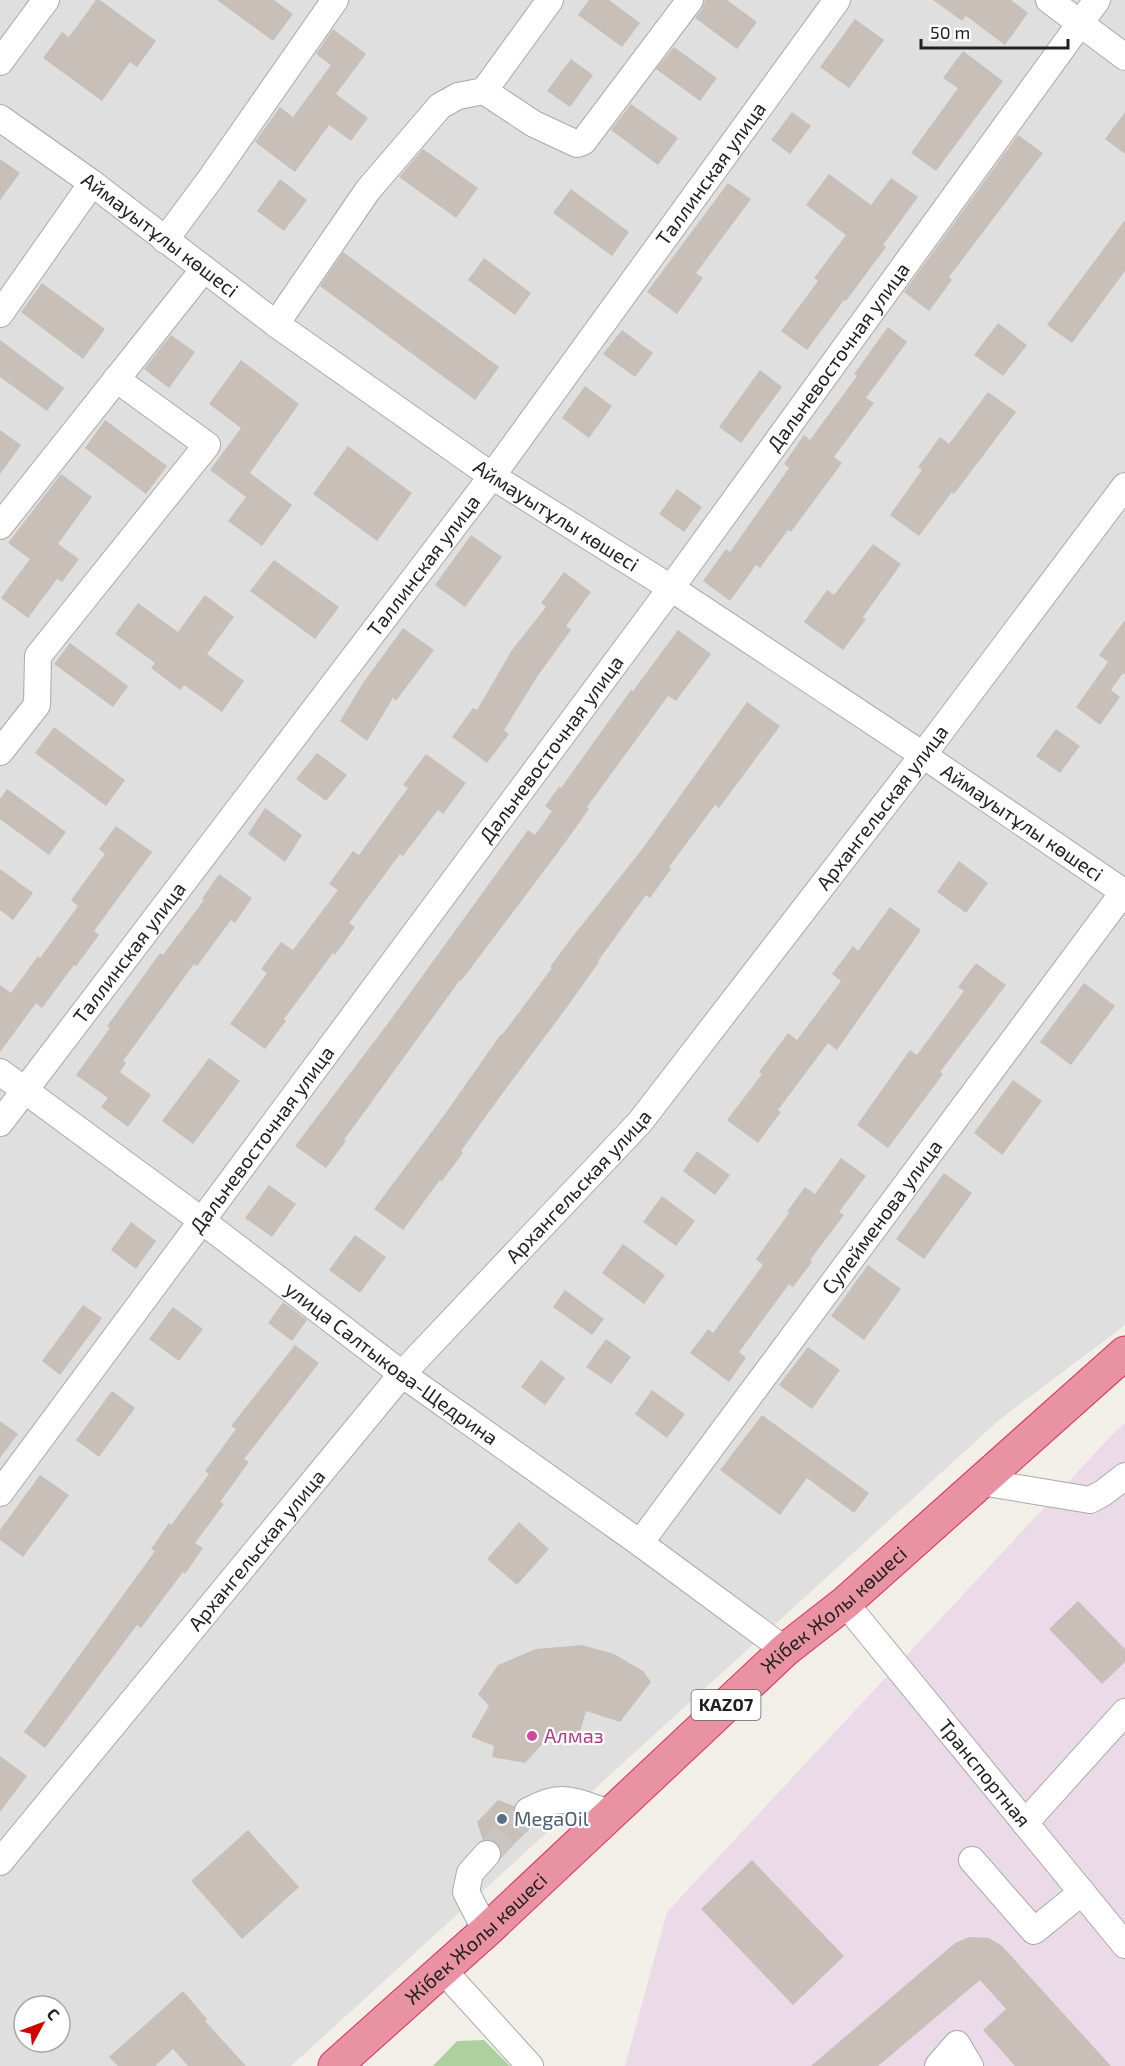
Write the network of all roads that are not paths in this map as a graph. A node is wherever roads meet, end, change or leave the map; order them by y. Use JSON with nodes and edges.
{"nodes":[{"id":1,"x":46,"y":0,"type":"edge"},
{"id":2,"x":335,"y":0,"type":"edge"},
{"id":3,"x":550,"y":0,"type":"edge"},
{"id":4,"x":690,"y":0,"type":"edge"},
{"id":5,"x":837,"y":0,"type":"edge"},
{"id":6,"x":1049,"y":0,"type":"edge"},
{"id":7,"x":1097,"y":0,"type":"edge"},
{"id":8,"x":1080,"y":22,"type":"junction"},
{"id":9,"x":1125,"y":57,"type":"edge"},
{"id":10,"x":0,"y":62,"type":"edge"},
{"id":11,"x":484,"y":91,"type":"junction"},
{"id":12,"x":0,"y":118,"type":"edge"},
{"id":13,"x":92,"y":183,"type":"junction"},
{"id":14,"x":165,"y":240,"type":"junction"},
{"id":15,"x":204,"y":269,"type":"junction"},
{"id":16,"x":0,"y":314,"type":"edge"},
{"id":17,"x":276,"y":324,"type":"junction"},
{"id":18,"x":116,"y":379,"type":"junction"},
{"id":19,"x":492,"y":476,"type":"junction"},
{"id":20,"x":1125,"y":486,"type":"edge"},
{"id":21,"x":0,"y":526,"type":"edge"},
{"id":22,"x":671,"y":588,"type":"junction"},
{"id":23,"x":0,"y":752,"type":"edge"},
{"id":24,"x":923,"y":755,"type":"junction"},
{"id":25,"x":1124,"y":892,"type":"edge"},
{"id":26,"x":0,"y":1072,"type":"edge"},
{"id":27,"x":25,"y":1091,"type":"junction"},
{"id":28,"x":0,"y":1123,"type":"edge"},
{"id":29,"x":201,"y":1220,"type":"junction"},
{"id":30,"x":1125,"y":1353,"type":"edge"},
{"id":31,"x":402,"y":1374,"type":"junction"},
{"id":32,"x":1125,"y":1476,"type":"edge"},
{"id":33,"x":981,"y":1482,"type":"junction"},
{"id":34,"x":0,"y":1493,"type":"edge"},
{"id":35,"x":640,"y":1543,"type":"junction"},
{"id":36,"x":845,"y":1603,"type":"junction"},
{"id":37,"x":785,"y":1650,"type":"junction"},
{"id":38,"x":1125,"y":1712,"type":"edge"},
{"id":39,"x":528,"y":1811,"type":"tunnel mouth"},
{"id":40,"x":610,"y":1813,"type":"junction"},
{"id":41,"x":1025,"y":1823,"type":"junction"},
{"id":42,"x":487,"y":1854,"type":"tunnel mouth"},
{"id":43,"x":972,"y":1860,"type":"dead end"},
{"id":44,"x":0,"y":1862,"type":"edge"},
{"id":45,"x":1082,"y":1892,"type":"junction"},
{"id":46,"x":486,"y":1930,"type":"junction"},
{"id":47,"x":1125,"y":1945,"type":"edge"},
{"id":48,"x":442,"y":1970,"type":"junction"},
{"id":49,"x":336,"y":2066,"type":"edge"},
{"id":50,"x":530,"y":2066,"type":"edge"},
{"id":51,"x":938,"y":2066,"type":"edge"},
{"id":52,"x":970,"y":2066,"type":"edge"}],
"edges":[{"from":1,"to":10,"type":"street"},
{"from":2,"to":14,"type":"street"},
{"from":3,"to":11,"type":"street"},
{"from":4,"to":11,"type":"street"},
{"from":5,"to":19,"type":"street","name":"Таллинская улица"},
{"from":6,"to":8,"type":"street"},
{"from":7,"to":8,"type":"street","name":"Дальневосточная улица"},
{"from":8,"to":9,"type":"street"},
{"from":8,"to":22,"type":"street","name":"Дальневосточная улица"},
{"from":11,"to":17,"type":"street"},
{"from":12,"to":13,"type":"street","name":"Аймауытұлы көшесі"},
{"from":13,"to":14,"type":"street","name":"Аймауытұлы көшесі"},
{"from":13,"to":16,"type":"street"},
{"from":14,"to":15,"type":"street","name":"Аймауытұлы көшесі"},
{"from":15,"to":17,"type":"street","name":"Аймауытұлы көшесі"},
{"from":15,"to":18,"type":"street"},
{"from":17,"to":19,"type":"street","name":"Аймауытұлы көшесі"},
{"from":18,"to":21,"type":"street"},
{"from":18,"to":23,"type":"street"},
{"from":19,"to":22,"type":"street","name":"Аймауытұлы көшесі"},
{"from":19,"to":27,"type":"street","name":"Таллинская улица"},
{"from":20,"to":24,"type":"street","name":"Архангельская улица"},
{"from":22,"to":24,"type":"street","name":"Аймауытұлы көшесі"},
{"from":22,"to":29,"type":"street","name":"Дальневосточная улица"},
{"from":24,"to":25,"type":"street","name":"Аймауытұлы көшесі"},
{"from":24,"to":31,"type":"street","name":"Архангельская улица"},
{"from":25,"to":35,"type":"street","name":"Сулейменова улица"},
{"from":26,"to":27,"type":"street","name":"улица Салтыкова-Щедрина"},
{"from":27,"to":28,"type":"street","name":"Таллинская улица"},
{"from":27,"to":29,"type":"street","name":"улица Салтыкова-Щедрина"},
{"from":29,"to":31,"type":"street","name":"улица Салтыкова-Щедрина"},
{"from":29,"to":34,"type":"street","name":"Дальневосточная улица"},
{"from":30,"to":33,"type":"highway","name":"Жібек Жолы көшесі","number":"KAZ07"},
{"from":31,"to":35,"type":"street","name":"улица Салтыкова-Щедрина"},
{"from":31,"to":44,"type":"street","name":"Архангельская улица"},
{"from":32,"to":33,"type":"street"},
{"from":33,"to":36,"type":"highway","name":"Жібек Жолы көшесі","number":"KAZ07"},
{"from":35,"to":37,"type":"street","name":"улица Салтыкова-Щедрина"},
{"from":36,"to":37,"type":"highway","name":"Жібек Жолы көшесі","number":"KAZ07"},
{"from":36,"to":41,"type":"street","name":"Транспортная"},
{"from":37,"to":40,"type":"highway","name":"Жібек Жолы көшесі","number":"KAZ07"},
{"from":38,"to":41,"type":"street"},
{"from":39,"to":40,"type":"street"},
{"from":40,"to":46,"type":"highway","name":"Жібек Жолы көшесі","number":"KAZ07"},
{"from":41,"to":45,"type":"street","name":"Транспортная"},
{"from":42,"to":46,"type":"street"},
{"from":43,"to":45,"type":"street"},
{"from":45,"to":47,"type":"street","name":"Транспортная"},
{"from":46,"to":48,"type":"highway","name":"Жібек Жолы көшесі","number":"KAZ07"},
{"from":48,"to":49,"type":"highway","name":"Жібек Жолы көшесі","number":"KAZ07"},
{"from":48,"to":50,"type":"street"},
{"from":51,"to":52,"type":"street"}]}
